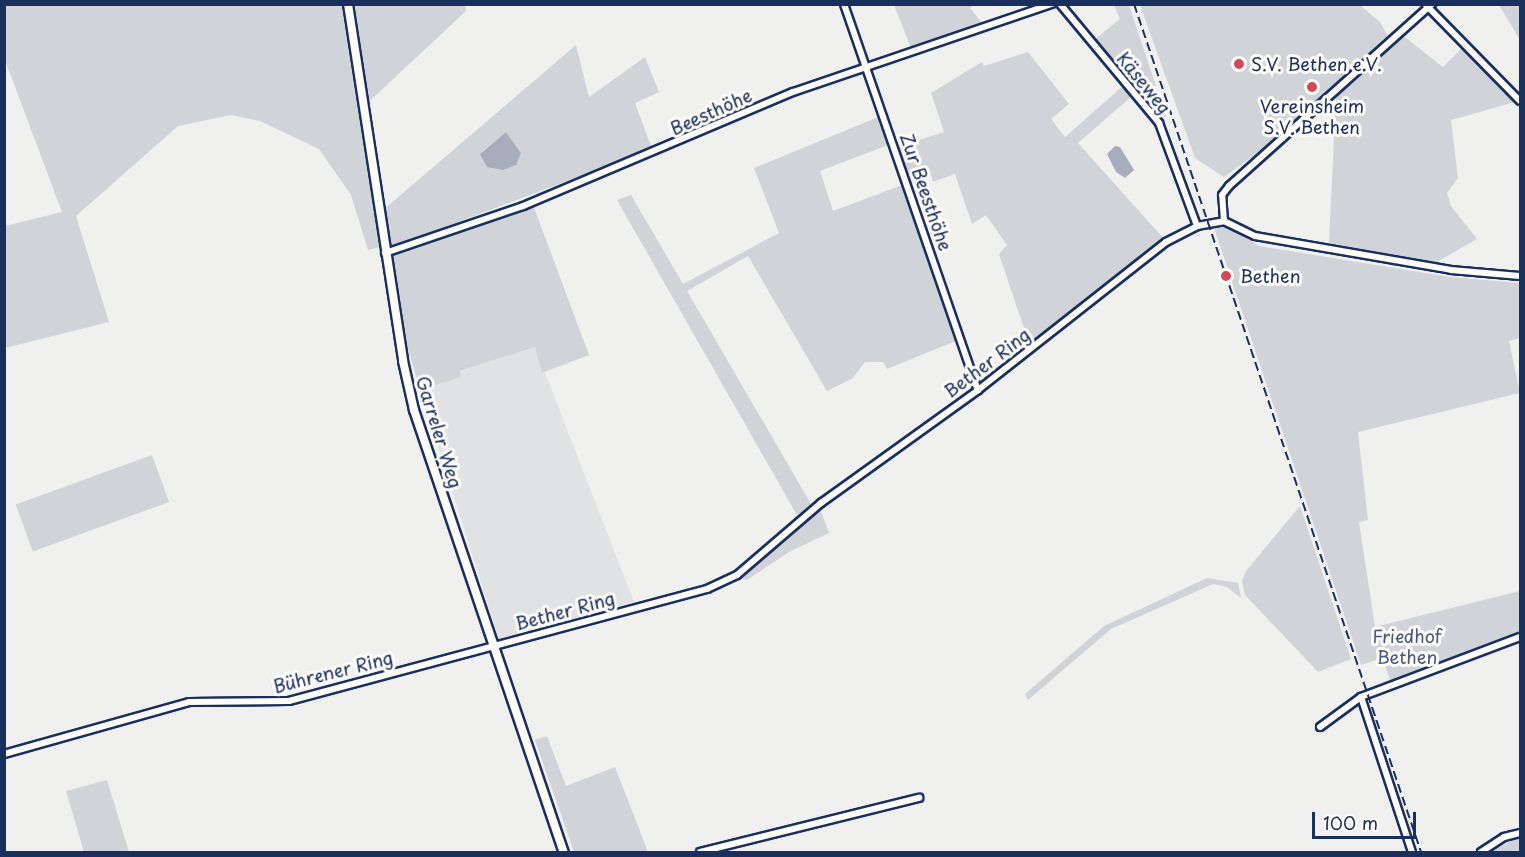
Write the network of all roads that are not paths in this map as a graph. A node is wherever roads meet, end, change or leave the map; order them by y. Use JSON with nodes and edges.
{"nodes":[{"id":1,"x":348,"y":4,"type":"edge"},
{"id":2,"x":844,"y":4,"type":"edge"},
{"id":3,"x":1052,"y":4,"type":"edge"},
{"id":4,"x":1060,"y":4,"type":"edge"},
{"id":5,"x":1429,"y":6,"type":"edge"},
{"id":6,"x":867,"y":67,"type":"junction"},
{"id":7,"x":1521,"y":101,"type":"edge"},
{"id":8,"x":1224,"y":221,"type":"junction"},
{"id":9,"x":1197,"y":226,"type":"junction"},
{"id":10,"x":385,"y":253,"type":"junction"},
{"id":11,"x":1521,"y":276,"type":"edge"},
{"id":12,"x":978,"y":390,"type":"junction"},
{"id":13,"x":1521,"y":637,"type":"edge"},
{"id":14,"x":494,"y":644,"type":"junction"},
{"id":15,"x":1361,"y":697,"type":"junction"},
{"id":16,"x":1320,"y":727,"type":"dead end"},
{"id":17,"x":4,"y":754,"type":"edge"},
{"id":18,"x":919,"y":798,"type":"dead end"},
{"id":19,"x":1521,"y":833,"type":"edge"},
{"id":20,"x":564,"y":852,"type":"edge"},
{"id":21,"x":700,"y":852,"type":"edge"},
{"id":22,"x":1412,"y":852,"type":"edge"},
{"id":23,"x":1481,"y":852,"type":"edge"}],
"edges":[{"from":1,"to":10,"type":"street","name":"Garreler Weg"},
{"from":2,"to":6,"type":"street","name":"Zur Beesthöhe"},
{"from":3,"to":6,"type":"street","name":"Beesthöhe"},
{"from":4,"to":9,"type":"street","name":"Käseweg"},
{"from":5,"to":7,"type":"street"},
{"from":5,"to":8,"type":"street"},
{"from":6,"to":10,"type":"street","name":"Beesthöhe"},
{"from":6,"to":12,"type":"street","name":"Zur Beesthöhe"},
{"from":8,"to":9,"type":"street","name":"Bether Ring"},
{"from":8,"to":11,"type":"street"},
{"from":9,"to":12,"type":"street","name":"Bether Ring"},
{"from":10,"to":14,"type":"street","name":"Garreler Weg"},
{"from":12,"to":14,"type":"street","name":"Bether Ring"},
{"from":13,"to":15,"type":"street"},
{"from":14,"to":17,"type":"street","name":"Bührener Ring"},
{"from":14,"to":20,"type":"street","name":"Garreler Weg"},
{"from":15,"to":16,"type":"street"},
{"from":15,"to":22,"type":"street"},
{"from":18,"to":21,"type":"street"},
{"from":19,"to":23,"type":"street"}]}
